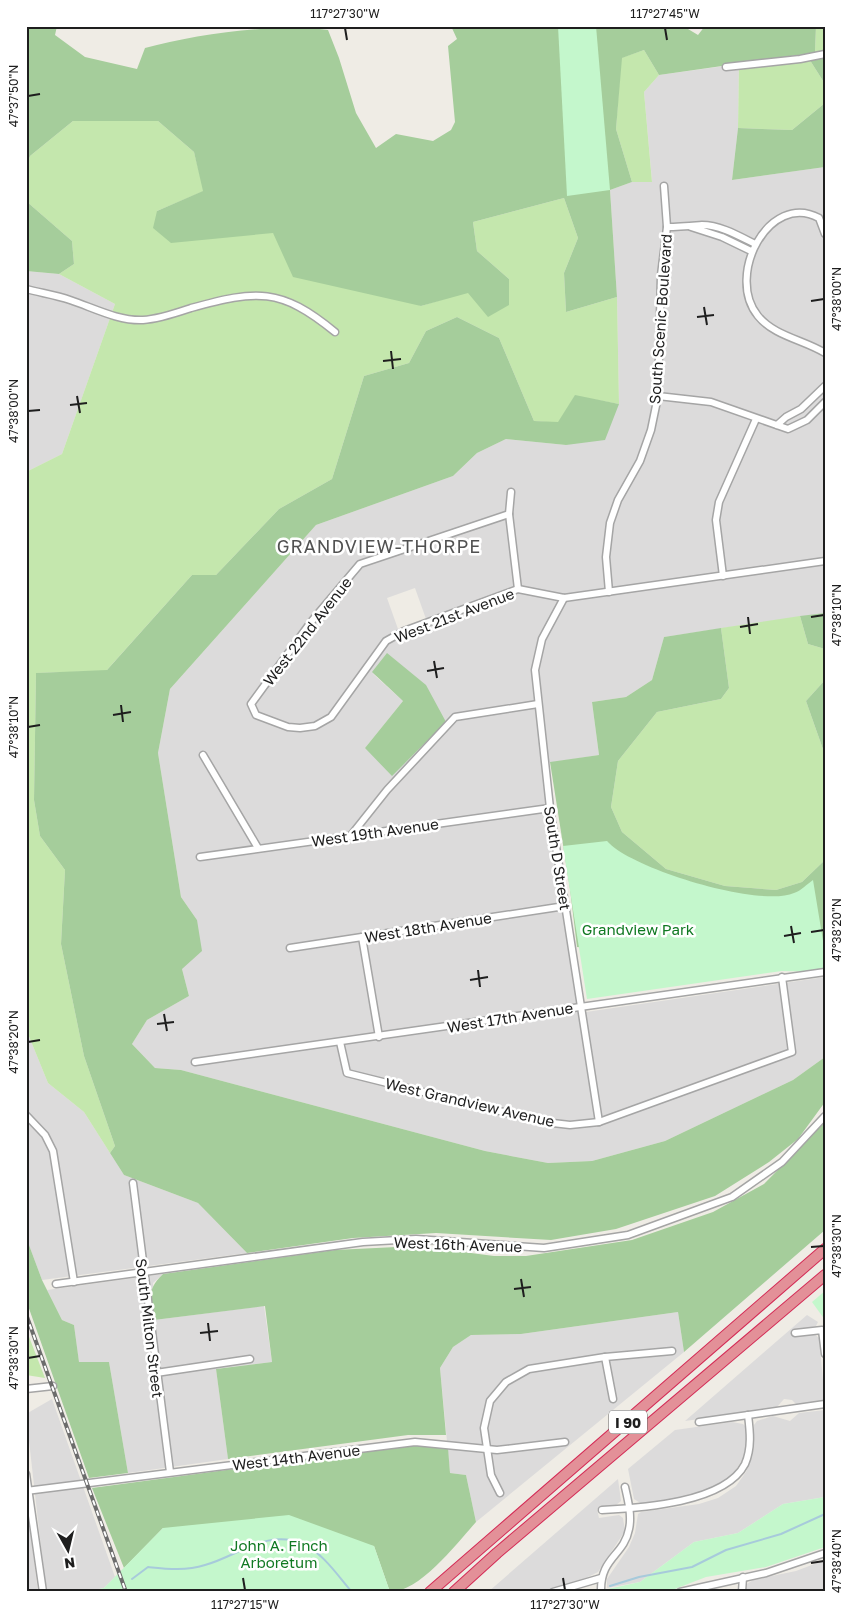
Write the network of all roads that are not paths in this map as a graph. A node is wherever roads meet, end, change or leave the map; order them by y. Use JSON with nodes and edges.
{"nodes":[{"id":1,"x":825,"y":54,"type":"edge"},
{"id":2,"x":726,"y":67,"type":"dead end"},
{"id":3,"x":664,"y":186,"type":"dead end"},
{"id":4,"x":667,"y":227,"type":"junction"},
{"id":5,"x":691,"y":228,"type":"junction"},
{"id":6,"x":825,"y":234,"type":"edge"},
{"id":7,"x":755,"y":244,"type":"junction"},
{"id":8,"x":751,"y":252,"type":"junction"},
{"id":9,"x":26,"y":289,"type":"edge"},
{"id":10,"x":335,"y":332,"type":"dead end"},
{"id":11,"x":825,"y":353,"type":"edge"},
{"id":12,"x":825,"y":386,"type":"edge"},
{"id":13,"x":658,"y":396,"type":"junction"},
{"id":14,"x":825,"y":402,"type":"edge"},
{"id":15,"x":756,"y":419,"type":"junction"},
{"id":16,"x":777,"y":425,"type":"junction"},
{"id":17,"x":511,"y":492,"type":"dead end"},
{"id":18,"x":508,"y":514,"type":"junction"},
{"id":19,"x":825,"y":561,"type":"edge"},
{"id":20,"x":723,"y":576,"type":"junction"},
{"id":21,"x":518,"y":589,"type":"junction"},
{"id":22,"x":609,"y":592,"type":"junction"},
{"id":23,"x":564,"y":598,"type":"junction"},
{"id":24,"x":251,"y":704,"type":"joint"},
{"id":25,"x":538,"y":704,"type":"junction"},
{"id":26,"x":203,"y":755,"type":"dead end"},
{"id":27,"x":550,"y":808,"type":"junction"},
{"id":28,"x":352,"y":834,"type":"junction"},
{"id":29,"x":258,"y":848,"type":"junction"},
{"id":30,"x":200,"y":856,"type":"dead end"},
{"id":31,"x":565,"y":906,"type":"junction"},
{"id":32,"x":362,"y":937,"type":"junction"},
{"id":33,"x":290,"y":948,"type":"dead end"},
{"id":34,"x":825,"y":972,"type":"edge"},
{"id":35,"x":782,"y":977,"type":"junction"},
{"id":36,"x":581,"y":1006,"type":"junction"},
{"id":37,"x":379,"y":1037,"type":"junction"},
{"id":38,"x":340,"y":1042,"type":"junction"},
{"id":39,"x":195,"y":1062,"type":"dead end"},
{"id":40,"x":26,"y":1115,"type":"edge"},
{"id":41,"x":825,"y":1116,"type":"edge"},
{"id":42,"x":599,"y":1122,"type":"junction"},
{"id":43,"x":133,"y":1183,"type":"dead end"},
{"id":44,"x":825,"y":1250,"type":"edge"},
{"id":45,"x":143,"y":1273,"type":"junction"},
{"id":46,"x":825,"y":1275,"type":"edge"},
{"id":47,"x":74,"y":1282,"type":"junction"},
{"id":48,"x":56,"y":1284,"type":"dead end"},
{"id":49,"x":795,"y":1333,"type":"dead end"},
{"id":50,"x":672,"y":1350,"type":"dead end"},
{"id":51,"x":825,"y":1354,"type":"edge"},
{"id":52,"x":605,"y":1357,"type":"junction"},
{"id":53,"x":250,"y":1359,"type":"dead end"},
{"id":54,"x":156,"y":1373,"type":"junction"},
{"id":55,"x":53,"y":1386,"type":"dead end"},
{"id":56,"x":26,"y":1390,"type":"edge"},
{"id":57,"x":613,"y":1399,"type":"dead end"},
{"id":58,"x":825,"y":1404,"type":"edge"},
{"id":59,"x":748,"y":1415,"type":"junction"},
{"id":60,"x":699,"y":1422,"type":"dead end"},
{"id":61,"x":565,"y":1442,"type":"dead end"},
{"id":62,"x":487,"y":1448,"type":"junction"},
{"id":63,"x":170,"y":1472,"type":"junction"},
{"id":64,"x":26,"y":1474,"type":"edge"},
{"id":65,"x":625,"y":1487,"type":"dead end"},
{"id":66,"x":27,"y":1491,"type":"edge"},
{"id":67,"x":500,"y":1494,"type":"dead end"},
{"id":68,"x":629,"y":1509,"type":"junction"},
{"id":69,"x":602,"y":1510,"type":"dead end"},
{"id":70,"x":825,"y":1553,"type":"edge"},
{"id":71,"x":743,"y":1577,"type":"junction"},
{"id":72,"x":601,"y":1578,"type":"junction"},
{"id":73,"x":43,"y":1592,"type":"edge"},
{"id":74,"x":430,"y":1592,"type":"edge"},
{"id":75,"x":454,"y":1592,"type":"edge"},
{"id":76,"x":553,"y":1592,"type":"edge"},
{"id":77,"x":601,"y":1592,"type":"edge"},
{"id":78,"x":680,"y":1592,"type":"edge"},
{"id":79,"x":742,"y":1592,"type":"edge"}],
"edges":[{"from":1,"to":2,"type":"street"},
{"from":3,"to":4,"type":"street","name":"South Scenic Boulevard"},
{"from":4,"to":5,"type":"street"},
{"from":4,"to":13,"type":"street","name":"South Scenic Boulevard"},
{"from":5,"to":7,"type":"street"},
{"from":5,"to":8,"type":"street"},
{"from":6,"to":7,"type":"street"},
{"from":7,"to":8,"type":"street"},
{"from":8,"to":11,"type":"street"},
{"from":9,"to":10,"type":"street"},
{"from":12,"to":16,"type":"street"},
{"from":13,"to":15,"type":"street"},
{"from":13,"to":22,"type":"street","name":"South Scenic Boulevard"},
{"from":14,"to":16,"type":"street"},
{"from":15,"to":16,"type":"street"},
{"from":15,"to":20,"type":"street"},
{"from":17,"to":18,"type":"street"},
{"from":18,"to":21,"type":"street"},
{"from":18,"to":24,"type":"street","name":"West 22nd Avenue"},
{"from":19,"to":20,"type":"street","name":"West 21st Avenue"},
{"from":20,"to":22,"type":"street","name":"West 21st Avenue"},
{"from":21,"to":23,"type":"street","name":"West 21st Avenue"},
{"from":21,"to":24,"type":"street","name":"West 21st Avenue"},
{"from":22,"to":23,"type":"street","name":"West 21st Avenue"},
{"from":23,"to":25,"type":"street","name":"South D Street"},
{"from":25,"to":27,"type":"street","name":"South D Street"},
{"from":25,"to":28,"type":"street"},
{"from":26,"to":29,"type":"street"},
{"from":27,"to":28,"type":"street","name":"West 19th Avenue"},
{"from":27,"to":31,"type":"street","name":"South D Street"},
{"from":28,"to":29,"type":"street","name":"West 19th Avenue"},
{"from":29,"to":30,"type":"street","name":"West 19th Avenue"},
{"from":31,"to":32,"type":"street","name":"West 18th Avenue"},
{"from":31,"to":36,"type":"street","name":"South D Street"},
{"from":32,"to":33,"type":"street","name":"West 18th Avenue"},
{"from":32,"to":37,"type":"street"},
{"from":34,"to":35,"type":"street","name":"West 17th Avenue"},
{"from":35,"to":36,"type":"street","name":"West 17th Avenue"},
{"from":35,"to":42,"type":"street","name":"West Grandview Avenue"},
{"from":36,"to":37,"type":"street","name":"West 17th Avenue"},
{"from":36,"to":42,"type":"street","name":"South D Street"},
{"from":37,"to":38,"type":"street","name":"West 17th Avenue"},
{"from":38,"to":39,"type":"street","name":"West 17th Avenue"},
{"from":38,"to":42,"type":"street","name":"West Grandview Avenue"},
{"from":40,"to":47,"type":"street"},
{"from":41,"to":45,"type":"street","name":"West 16th Avenue"},
{"from":43,"to":45,"type":"street","name":"South Milton Street"},
{"from":44,"to":74,"type":"highway","number":"I 90"},
{"from":45,"to":47,"type":"street","name":"West 16th Avenue"},
{"from":45,"to":54,"type":"street","name":"South Milton Street"},
{"from":46,"to":75,"type":"highway","number":"I 90"},
{"from":47,"to":48,"type":"street","name":"West 16th Avenue"},
{"from":49,"to":51,"type":"street"},
{"from":50,"to":52,"type":"street"},
{"from":52,"to":57,"type":"street"},
{"from":52,"to":62,"type":"street"},
{"from":53,"to":54,"type":"street"},
{"from":54,"to":63,"type":"street","name":"South Milton Street"},
{"from":55,"to":56,"type":"street"},
{"from":58,"to":59,"type":"street"},
{"from":59,"to":60,"type":"street"},
{"from":59,"to":68,"type":"street"},
{"from":61,"to":62,"type":"street","name":"West 14th Avenue"},
{"from":62,"to":63,"type":"street","name":"West 14th Avenue"},
{"from":62,"to":67,"type":"street"},
{"from":63,"to":66,"type":"street","name":"West 14th Avenue"},
{"from":64,"to":66,"type":"street"},
{"from":65,"to":68,"type":"street"},
{"from":66,"to":73,"type":"street"},
{"from":68,"to":69,"type":"street"},
{"from":68,"to":72,"type":"street"},
{"from":70,"to":71,"type":"street"},
{"from":71,"to":78,"type":"street"},
{"from":71,"to":79,"type":"street"},
{"from":72,"to":76,"type":"street"},
{"from":72,"to":77,"type":"street"}]}
